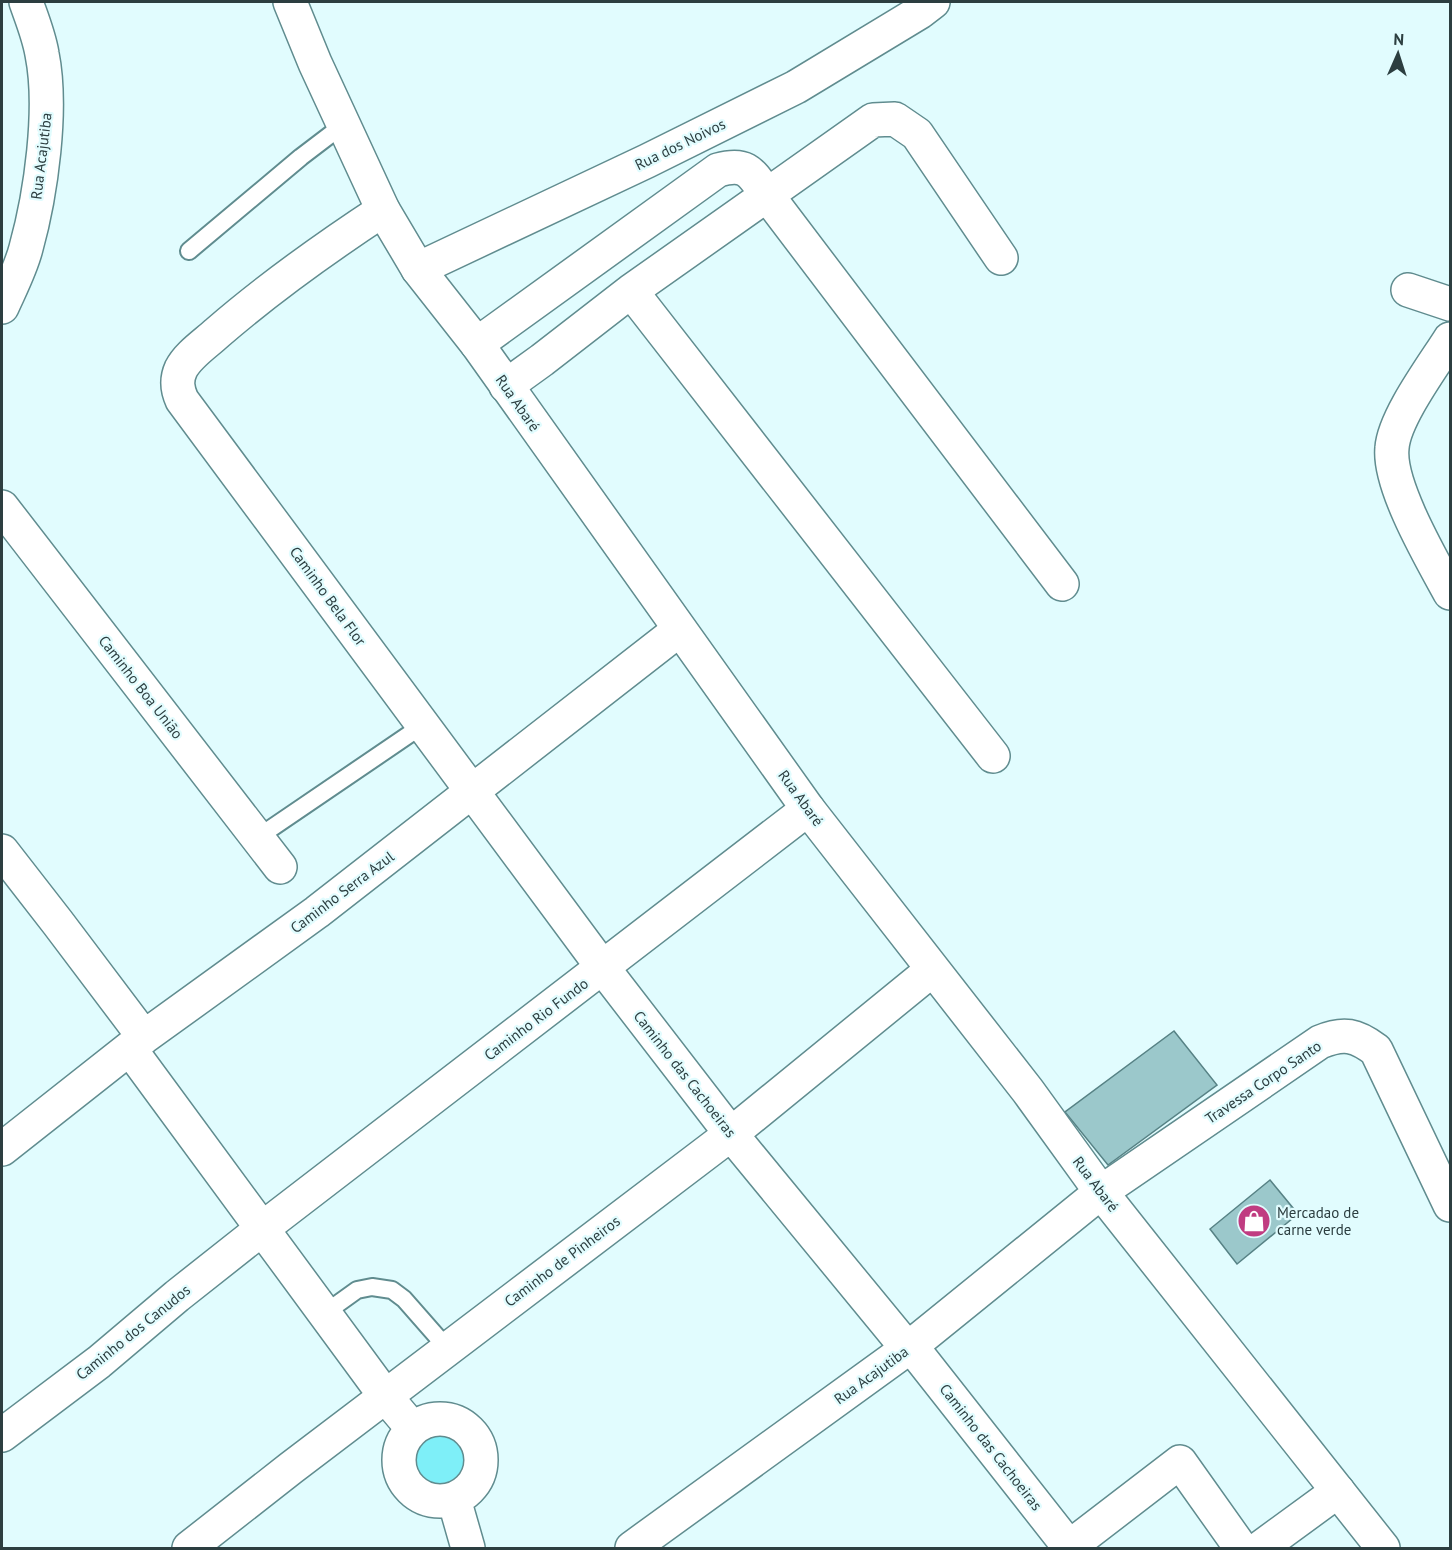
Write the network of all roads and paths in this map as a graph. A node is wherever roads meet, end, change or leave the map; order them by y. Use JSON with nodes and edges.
{"nodes":[{"id":1,"x":26,"y":2,"type":"edge"},
{"id":2,"x":290,"y":2,"type":"edge"},
{"id":3,"x":933,"y":2,"type":"edge"},
{"id":4,"x":343,"y":124,"type":"junction"},
{"id":5,"x":767,"y":195,"type":"junction"},
{"id":6,"x":383,"y":210,"type":"junction"},
{"id":7,"x":189,"y":250,"type":"dead end"},
{"id":8,"x":1001,"y":258,"type":"dead end"},
{"id":9,"x":418,"y":269,"type":"junction"},
{"id":10,"x":1408,"y":290,"type":"dead end"},
{"id":11,"x":631,"y":291,"type":"junction"},
{"id":12,"x":1450,"y":304,"type":"edge"},
{"id":13,"x":2,"y":307,"type":"edge"},
{"id":14,"x":1450,"y":339,"type":"edge"},
{"id":15,"x":477,"y":344,"type":"junction"},
{"id":16,"x":506,"y":386,"type":"junction"},
{"id":17,"x":2,"y":507,"type":"edge"},
{"id":18,"x":1062,"y":584,"type":"dead end"},
{"id":19,"x":1450,"y":593,"type":"edge"},
{"id":20,"x":679,"y":630,"type":"junction"},
{"id":21,"x":423,"y":725,"type":"junction"},
{"id":22,"x":993,"y":756,"type":"dead end"},
{"id":23,"x":472,"y":792,"type":"junction"},
{"id":24,"x":808,"y":809,"type":"junction"},
{"id":25,"x":257,"y":838,"type":"junction"},
{"id":26,"x":2,"y":851,"type":"edge"},
{"id":27,"x":280,"y":867,"type":"dead end"},
{"id":28,"x":603,"y":968,"type":"junction"},
{"id":29,"x":932,"y":970,"type":"junction"},
{"id":30,"x":137,"y":1043,"type":"junction"},
{"id":31,"x":731,"y":1134,"type":"junction"},
{"id":32,"x":2,"y":1149,"type":"edge"},
{"id":33,"x":1101,"y":1192,"type":"junction"},
{"id":34,"x":1450,"y":1206,"type":"edge"},
{"id":35,"x":263,"y":1228,"type":"junction"},
{"id":36,"x":325,"y":1313,"type":"junction"},
{"id":37,"x":909,"y":1347,"type":"junction"},
{"id":38,"x":447,"y":1348,"type":"junction"},
{"id":39,"x":386,"y":1397,"type":"junction"},
{"id":40,"x":413,"y":1429,"type":"junction"},
{"id":41,"x":2,"y":1435,"type":"edge"},
{"id":42,"x":1338,"y":1491,"type":"junction"},
{"id":43,"x":454,"y":1499,"type":"junction"},
{"id":44,"x":189,"y":1548,"type":"edge"},
{"id":45,"x":468,"y":1548,"type":"edge"},
{"id":46,"x":632,"y":1548,"type":"edge"},
{"id":47,"x":1070,"y":1548,"type":"edge"},
{"id":48,"x":1241,"y":1548,"type":"edge"},
{"id":49,"x":1260,"y":1548,"type":"edge"},
{"id":50,"x":1383,"y":1548,"type":"edge"}],
"edges":[{"from":1,"to":13,"type":"street","name":"Rua Acajutiba"},
{"from":2,"to":4,"type":"street","name":"Rua Abaré"},
{"from":3,"to":9,"type":"street","name":"Rua dos Noivos"},
{"from":4,"to":6,"type":"street","name":"Rua Abaré"},
{"from":4,"to":7,"type":"lane"},
{"from":5,"to":8,"type":"street"},
{"from":5,"to":11,"type":"street"},
{"from":5,"to":15,"type":"street"},
{"from":5,"to":18,"type":"street"},
{"from":6,"to":9,"type":"street","name":"Rua Abaré"},
{"from":6,"to":21,"type":"street","name":"Caminho Bela Flor"},
{"from":9,"to":15,"type":"street","name":"Rua Abaré"},
{"from":10,"to":12,"type":"street"},
{"from":11,"to":16,"type":"street"},
{"from":11,"to":22,"type":"street"},
{"from":14,"to":19,"type":"street"},
{"from":15,"to":16,"type":"street","name":"Rua Abaré"},
{"from":16,"to":20,"type":"street","name":"Rua Abaré"},
{"from":17,"to":25,"type":"street","name":"Caminho Boa União"},
{"from":20,"to":23,"type":"street","name":"Caminho Serra Azul"},
{"from":20,"to":24,"type":"street","name":"Rua Abaré"},
{"from":21,"to":23,"type":"street","name":"Caminho Bela Flor"},
{"from":21,"to":25,"type":"lane"},
{"from":23,"to":28,"type":"street","name":"Caminho das Cachoeiras"},
{"from":23,"to":30,"type":"street","name":"Caminho Serra Azul"},
{"from":24,"to":28,"type":"street","name":"Caminho Rio Fundo"},
{"from":24,"to":29,"type":"street","name":"Rua Abaré"},
{"from":25,"to":27,"type":"street","name":"Caminho Boa União"},
{"from":26,"to":30,"type":"street"},
{"from":28,"to":31,"type":"street","name":"Caminho das Cachoeiras"},
{"from":28,"to":35,"type":"street","name":"Caminho Rio Fundo"},
{"from":29,"to":31,"type":"street","name":"Caminho de Pinheiros"},
{"from":29,"to":33,"type":"street","name":"Rua Abaré"},
{"from":30,"to":32,"type":"street","name":"Caminho Serra Azul"},
{"from":30,"to":35,"type":"street"},
{"from":31,"to":37,"type":"street","name":"Caminho das Cachoeiras"},
{"from":31,"to":38,"type":"street","name":"Caminho de Pinheiros"},
{"from":33,"to":34,"type":"street","name":"Travessa Corpo Santo"},
{"from":33,"to":37,"type":"street","name":"Rua Acajutiba"},
{"from":33,"to":42,"type":"street","name":"Rua Abaré"},
{"from":35,"to":36,"type":"street"},
{"from":35,"to":41,"type":"street","name":"Caminho dos Canudos"},
{"from":36,"to":38,"type":"lane"},
{"from":36,"to":39,"type":"street"},
{"from":37,"to":46,"type":"street","name":"Rua Acajutiba"},
{"from":37,"to":47,"type":"street","name":"Caminho das Cachoeiras"},
{"from":38,"to":39,"type":"street","name":"Caminho de Pinheiros"},
{"from":39,"to":40,"type":"street"},
{"from":39,"to":44,"type":"street","name":"Caminho de Pinheiros"},
{"from":40,"to":43,"type":"street"},
{"from":40,"to":43,"type":"street"},
{"from":42,"to":49,"type":"street"},
{"from":42,"to":50,"type":"street","name":"Rua Abaré"},
{"from":43,"to":45,"type":"street"},
{"from":47,"to":48,"type":"street"}]}
